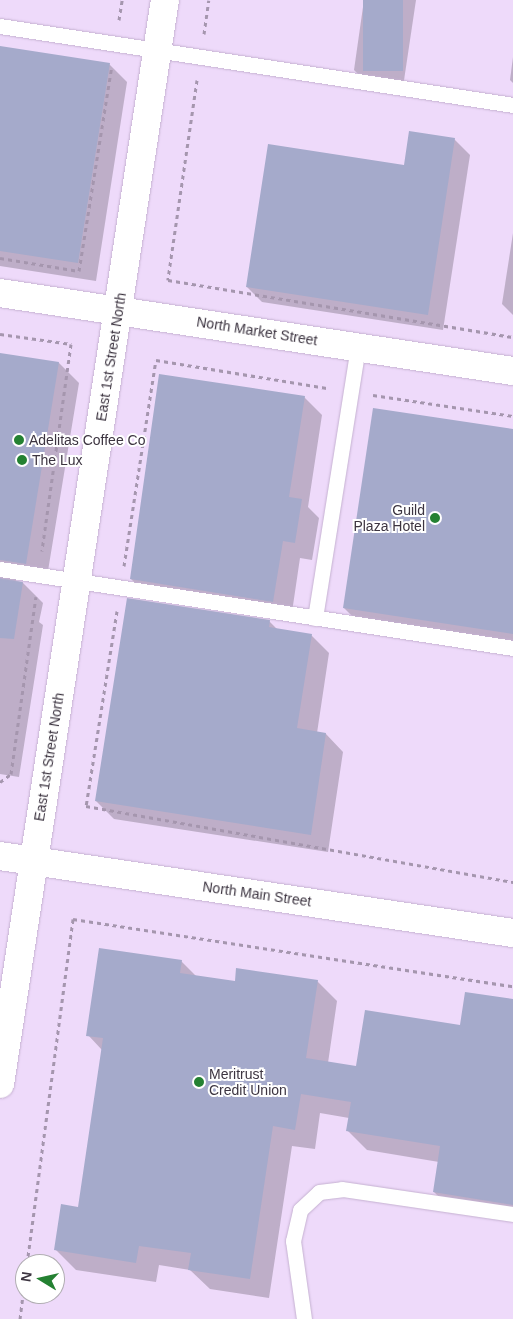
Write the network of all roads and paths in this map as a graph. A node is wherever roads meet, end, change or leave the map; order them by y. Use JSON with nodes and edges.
{"nodes":[{"id":1,"x":122,"y":0,"type":"edge"},
{"id":2,"x":165,"y":0,"type":"edge"},
{"id":3,"x":209,"y":0,"type":"edge"},
{"id":4,"x":0,"y":26,"type":"edge"},
{"id":5,"x":115,"y":44,"type":"junction"},
{"id":6,"x":157,"y":50,"type":"junction"},
{"id":7,"x":201,"y":57,"type":"junction"},
{"id":8,"x":513,"y":105,"type":"edge"},
{"id":9,"x":0,"y":258,"type":"edge"},
{"id":10,"x":0,"y":292,"type":"edge"},
{"id":11,"x":118,"y":310,"type":"junction"},
{"id":12,"x":0,"y":334,"type":"edge"},
{"id":13,"x":513,"y":336,"type":"edge"},
{"id":14,"x":358,"y":347,"type":"junction"},
{"id":15,"x":513,"y":371,"type":"edge"},
{"id":16,"x":0,"y":569,"type":"edge"},
{"id":17,"x":39,"y":575,"type":"junction"},
{"id":18,"x":76,"y":581,"type":"junction"},
{"id":19,"x":315,"y":618,"type":"junction"},
{"id":20,"x":513,"y":648,"type":"edge"},
{"id":21,"x":0,"y":782,"type":"edge"},
{"id":22,"x":0,"y":856,"type":"edge"},
{"id":23,"x":32,"y":861,"type":"junction"},
{"id":24,"x":513,"y":933,"type":"edge"},
{"id":25,"x":513,"y":986,"type":"edge"},
{"id":26,"x":0,"y":1084,"type":"edge"},
{"id":27,"x":513,"y":1214,"type":"edge"},
{"id":28,"x":28,"y":1254,"type":"edge"},
{"id":29,"x":22,"y":1304,"type":"edge"},
{"id":30,"x":20,"y":1319,"type":"edge"},
{"id":31,"x":304,"y":1319,"type":"edge"}],
"edges":[{"from":1,"to":5,"type":"path"},
{"from":2,"to":6,"type":"street","name":"East 1st Street North"},
{"from":3,"to":7,"type":"path"},
{"from":4,"to":5,"type":"lane"},
{"from":5,"to":6,"type":"lane"},
{"from":5,"to":9,"type":"path"},
{"from":6,"to":7,"type":"lane"},
{"from":6,"to":11,"type":"street","name":"East 1st Street North"},
{"from":7,"to":8,"type":"lane"},
{"from":7,"to":13,"type":"path"},
{"from":10,"to":11,"type":"street","name":"North Market Street"},
{"from":11,"to":14,"type":"street","name":"North Market Street"},
{"from":11,"to":18,"type":"street","name":"East 1st Street North"},
{"from":12,"to":17,"type":"path"},
{"from":14,"to":15,"type":"street","name":"North Market Street"},
{"from":14,"to":19,"type":"lane"},
{"from":16,"to":17,"type":"lane"},
{"from":17,"to":18,"type":"lane"},
{"from":17,"to":21,"type":"path"},
{"from":18,"to":19,"type":"lane"},
{"from":18,"to":23,"type":"street","name":"East 1st Street North"},
{"from":19,"to":20,"type":"lane"},
{"from":22,"to":23,"type":"street","name":"North Main Street"},
{"from":23,"to":24,"type":"street","name":"North Main Street"},
{"from":23,"to":26,"type":"street","name":"East 1st Street North"},
{"from":25,"to":28,"type":"path"},
{"from":27,"to":31,"type":"lane"},
{"from":29,"to":30,"type":"path"}]}
